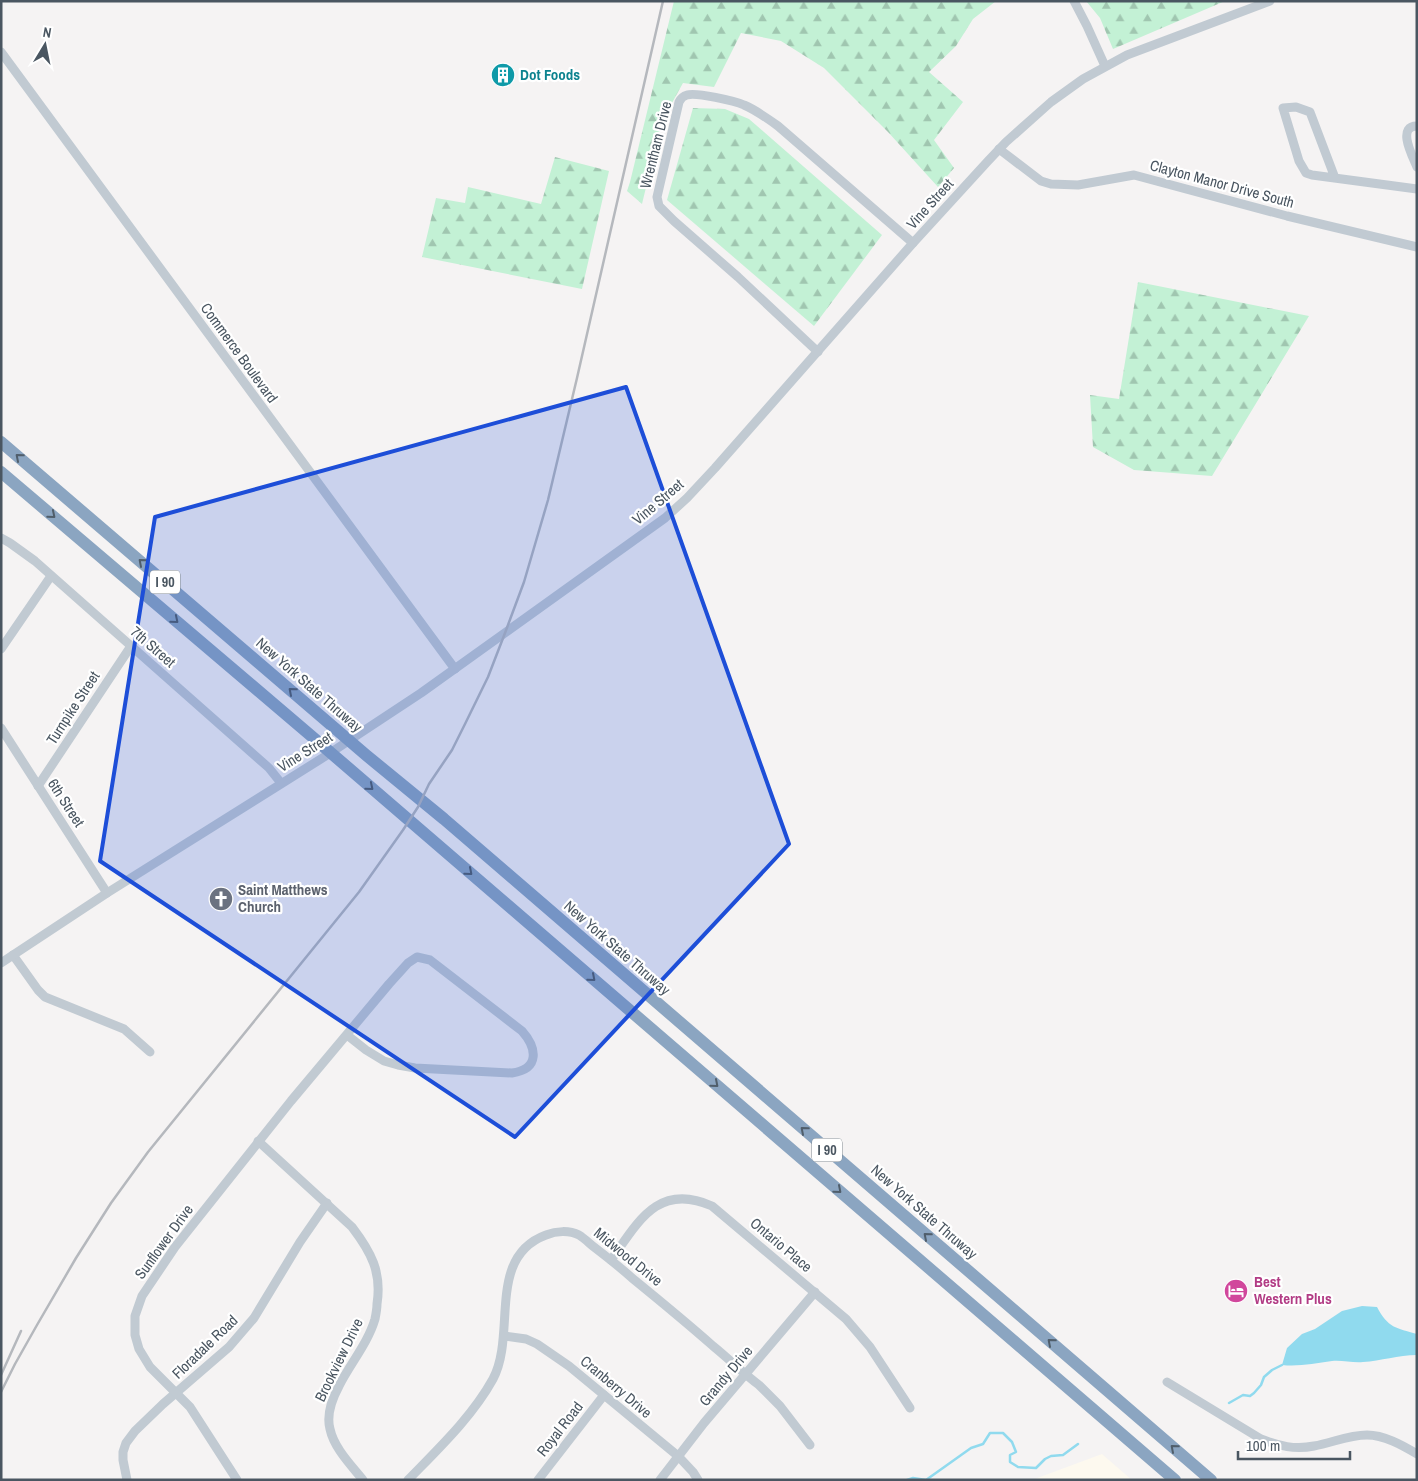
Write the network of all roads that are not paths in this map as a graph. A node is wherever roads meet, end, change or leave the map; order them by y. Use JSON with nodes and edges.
{"nodes":[{"id":1,"x":1074,"y":1,"type":"edge"},
{"id":2,"x":1270,"y":1,"type":"edge"},
{"id":3,"x":1,"y":52,"type":"edge"},
{"id":4,"x":1105,"y":66,"type":"junction"},
{"id":5,"x":1417,"y":126,"type":"edge"},
{"id":6,"x":999,"y":149,"type":"junction"},
{"id":7,"x":1417,"y":167,"type":"edge"},
{"id":8,"x":1334,"y":178,"type":"junction"},
{"id":9,"x":1417,"y":189,"type":"edge"},
{"id":10,"x":913,"y":243,"type":"junction"},
{"id":11,"x":1417,"y":247,"type":"edge"},
{"id":12,"x":818,"y":352,"type":"junction"},
{"id":13,"x":1,"y":442,"type":"edge"},
{"id":14,"x":1,"y":472,"type":"edge"},
{"id":15,"x":1,"y":538,"type":"edge"},
{"id":16,"x":51,"y":576,"type":"junction"},
{"id":17,"x":131,"y":646,"type":"junction"},
{"id":18,"x":1,"y":649,"type":"edge"},
{"id":19,"x":454,"y":669,"type":"junction"},
{"id":20,"x":1,"y":728,"type":"edge"},
{"id":21,"x":281,"y":783,"type":"junction"},
{"id":22,"x":38,"y":786,"type":"junction"},
{"id":23,"x":107,"y":893,"type":"junction"},
{"id":24,"x":13,"y":955,"type":"junction"},
{"id":25,"x":1,"y":963,"type":"edge"},
{"id":26,"x":347,"y":1035,"type":"junction"},
{"id":27,"x":150,"y":1052,"type":"dead end"},
{"id":28,"x":258,"y":1141,"type":"junction"},
{"id":29,"x":327,"y":1203,"type":"junction"},
{"id":30,"x":612,"y":1260,"type":"junction"},
{"id":31,"x":815,"y":1292,"type":"junction"},
{"id":32,"x":504,"y":1336,"type":"junction"},
{"id":33,"x":745,"y":1374,"type":"junction"},
{"id":34,"x":1167,"y":1382,"type":"dead end"},
{"id":35,"x":176,"y":1393,"type":"junction"},
{"id":36,"x":604,"y":1395,"type":"junction"},
{"id":37,"x":910,"y":1408,"type":"dead end"},
{"id":38,"x":810,"y":1445,"type":"dead end"},
{"id":39,"x":1417,"y":1454,"type":"edge"},
{"id":40,"x":678,"y":1456,"type":"junction"},
{"id":41,"x":127,"y":1480,"type":"edge"},
{"id":42,"x":237,"y":1480,"type":"edge"},
{"id":43,"x":363,"y":1480,"type":"edge"},
{"id":44,"x":408,"y":1480,"type":"edge"},
{"id":45,"x":538,"y":1480,"type":"edge"},
{"id":46,"x":660,"y":1480,"type":"edge"},
{"id":47,"x":698,"y":1480,"type":"edge"},
{"id":48,"x":1175,"y":1480,"type":"edge"},
{"id":49,"x":1211,"y":1480,"type":"edge"}],
"edges":[{"from":1,"to":4,"type":"street"},
{"from":2,"to":4,"type":"street","name":"Vine Street"},
{"from":3,"to":19,"type":"street","name":"Commerce Boulevard"},
{"from":4,"to":6,"type":"street","name":"Vine Street"},
{"from":5,"to":7,"type":"street"},
{"from":6,"to":10,"type":"street","name":"Vine Street"},
{"from":6,"to":11,"type":"street","name":"Clayton Manor Drive South"},
{"from":8,"to":8,"type":"street"},
{"from":8,"to":9,"type":"street"},
{"from":10,"to":12,"type":"street","name":"Vine Street"},
{"from":10,"to":12,"type":"street","name":"Wrentham Drive"},
{"from":12,"to":19,"type":"street","name":"Vine Street"},
{"from":49,"to":13,"type":"highway","name":"New York State Thruway","number":"I 90","one_way":true},
{"from":14,"to":48,"type":"highway","number":"I 90","one_way":true},
{"from":15,"to":16,"type":"street","name":"7th Street"},
{"from":16,"to":17,"type":"street","name":"7th Street"},
{"from":16,"to":18,"type":"street"},
{"from":17,"to":21,"type":"street","name":"7th Street"},
{"from":17,"to":22,"type":"street","name":"Turnpike Street"},
{"from":19,"to":21,"type":"street","name":"Vine Street"},
{"from":20,"to":22,"type":"street","name":"6th Street"},
{"from":21,"to":23,"type":"street","name":"Vine Street"},
{"from":22,"to":23,"type":"street","name":"6th Street"},
{"from":23,"to":24,"type":"street","name":"Vine Street"},
{"from":24,"to":25,"type":"street","name":"Vine Street"},
{"from":24,"to":27,"type":"street"},
{"from":26,"to":26,"type":"street","name":"Sunflower Drive"},
{"from":26,"to":28,"type":"street","name":"Sunflower Drive"},
{"from":28,"to":29,"type":"street","name":"Brookview Drive"},
{"from":28,"to":35,"type":"street","name":"Sunflower Drive"},
{"from":29,"to":35,"type":"street","name":"Floradale Road"},
{"from":29,"to":43,"type":"street","name":"Brookview Drive"},
{"from":30,"to":31,"type":"street","name":"Ontario Place"},
{"from":30,"to":32,"type":"street","name":"Midwood Drive"},
{"from":30,"to":33,"type":"street","name":"Midwood Drive"},
{"from":31,"to":33,"type":"street","name":"Grandy Drive"},
{"from":31,"to":37,"type":"street","name":"Ontario Place"},
{"from":32,"to":36,"type":"street","name":"Cranberry Drive"},
{"from":32,"to":44,"type":"street","name":"Midwood Drive"},
{"from":33,"to":38,"type":"street","name":"Midwood Drive"},
{"from":33,"to":40,"type":"street","name":"Grandy Drive"},
{"from":34,"to":39,"type":"street"},
{"from":35,"to":41,"type":"street","name":"Floradale Road"},
{"from":35,"to":42,"type":"street","name":"Sunflower Drive"},
{"from":36,"to":40,"type":"street","name":"Cranberry Drive"},
{"from":36,"to":45,"type":"street","name":"Royal Road"},
{"from":40,"to":46,"type":"street","name":"Grandy Drive"},
{"from":40,"to":47,"type":"street","name":"Cranberry Drive"}]}
